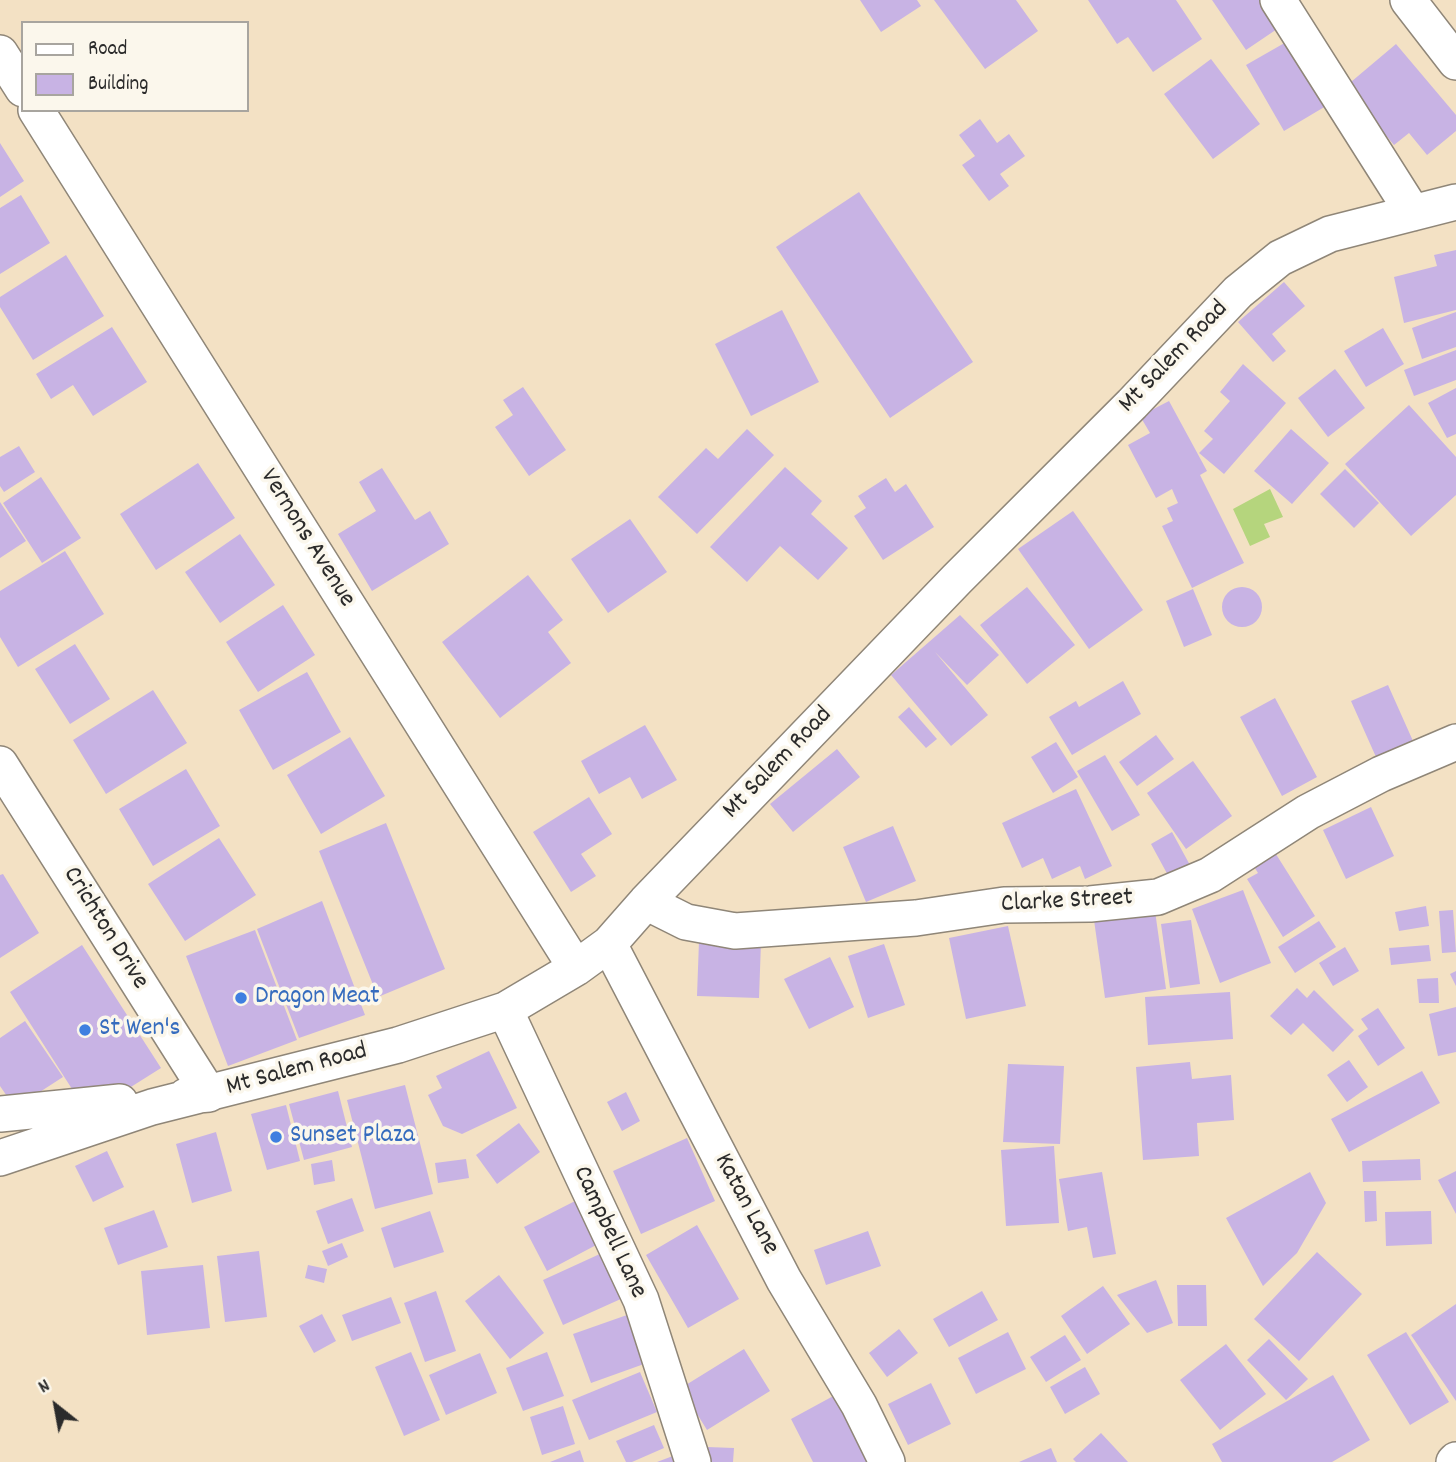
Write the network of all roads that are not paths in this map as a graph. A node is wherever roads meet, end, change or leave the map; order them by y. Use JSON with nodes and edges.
{"nodes":[{"id":1,"x":1278,"y":0,"type":"edge"},
{"id":2,"x":1408,"y":0,"type":"edge"},
{"id":3,"x":0,"y":53,"type":"edge"},
{"id":4,"x":1456,"y":62,"type":"edge"},
{"id":5,"x":21,"y":86,"type":"edge"},
{"id":6,"x":37,"y":112,"type":"edge"},
{"id":7,"x":1456,"y":202,"type":"edge"},
{"id":8,"x":1413,"y":213,"type":"junction"},
{"id":9,"x":1456,"y":742,"type":"edge"},
{"id":10,"x":0,"y":764,"type":"edge"},
{"id":11,"x":646,"y":902,"type":"junction"},
{"id":12,"x":609,"y":944,"type":"junction"},
{"id":13,"x":576,"y":968,"type":"junction"},
{"id":14,"x":505,"y":1010,"type":"junction"},
{"id":15,"x":209,"y":1094,"type":"junction"},
{"id":16,"x":0,"y":1114,"type":"edge"},
{"id":17,"x":0,"y":1158,"type":"edge"},
{"id":18,"x":693,"y":1462,"type":"edge"},
{"id":19,"x":887,"y":1462,"type":"edge"}],
"edges":[{"from":1,"to":8,"type":"street"},
{"from":2,"to":4,"type":"street"},
{"from":3,"to":5,"type":"street"},
{"from":6,"to":13,"type":"street","name":"Vernons Avenue"},
{"from":7,"to":8,"type":"street","name":"Mt Salem Road"},
{"from":8,"to":11,"type":"street","name":"Mt Salem Road"},
{"from":9,"to":11,"type":"street","name":"Clarke Street"},
{"from":10,"to":15,"type":"street","name":"Crichton Drive"},
{"from":11,"to":12,"type":"street","name":"Mt Salem Road"},
{"from":12,"to":13,"type":"street","name":"Mt Salem Road"},
{"from":12,"to":19,"type":"street","name":"Katan Lane"},
{"from":13,"to":14,"type":"street","name":"Mt Salem Road"},
{"from":14,"to":15,"type":"street","name":"Mt Salem Road"},
{"from":14,"to":18,"type":"street","name":"Campbell Lane"},
{"from":15,"to":16,"type":"street"},
{"from":15,"to":17,"type":"street","name":"Mt Salem Road"}]}
